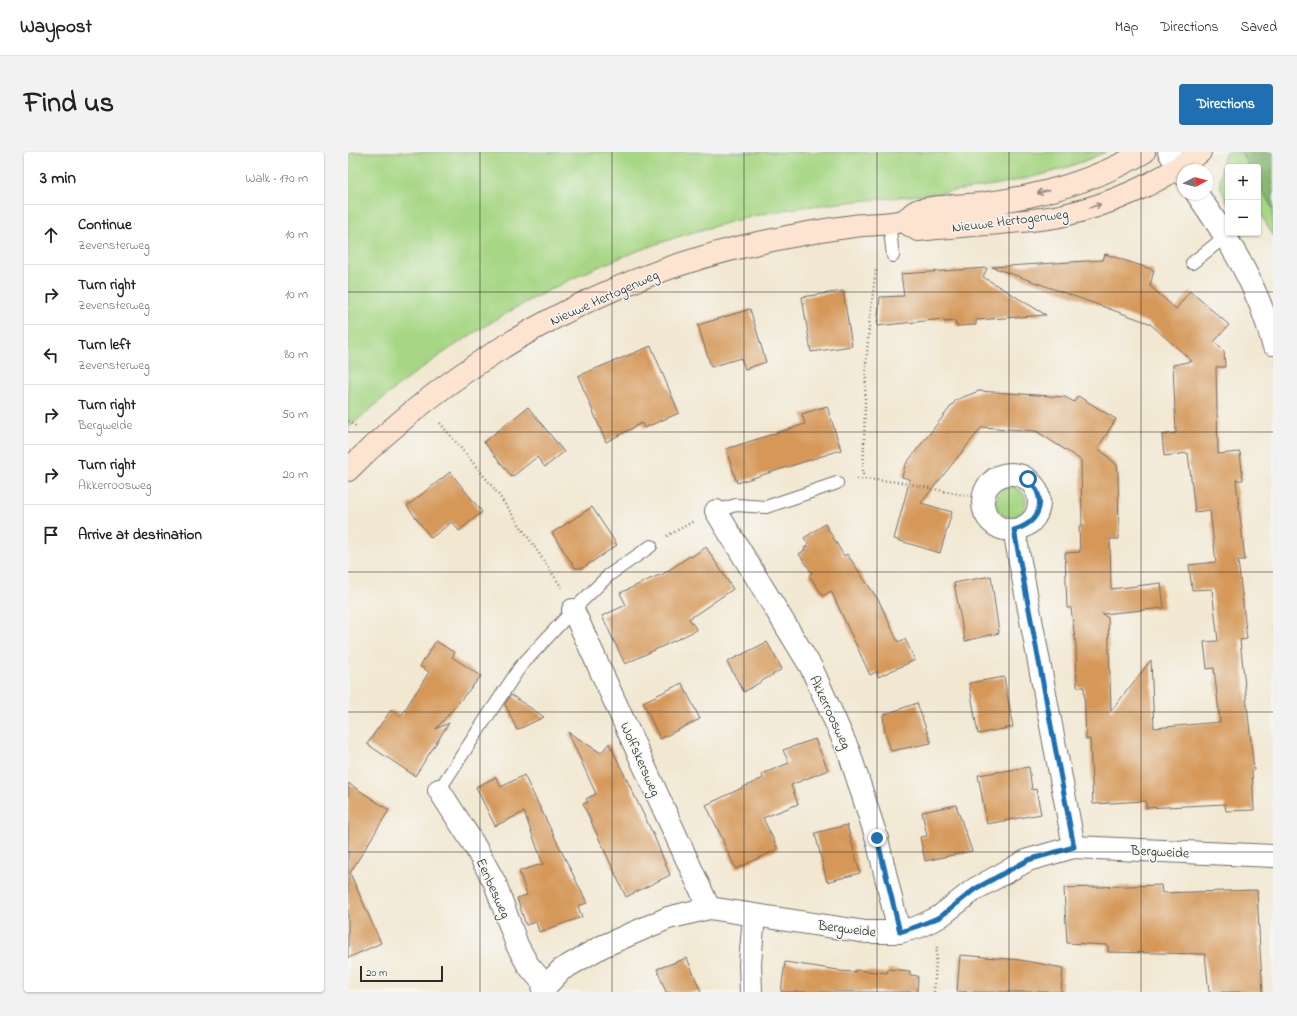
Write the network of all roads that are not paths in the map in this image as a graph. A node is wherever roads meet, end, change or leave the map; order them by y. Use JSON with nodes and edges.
{"nodes":[{"id":1,"x":1144,"y":152,"type":"edge"},
{"id":2,"x":1200,"y":152,"type":"edge"},
{"id":3,"x":1177,"y":164,"type":"edge"},
{"id":4,"x":1201,"y":200,"type":"edge"},
{"id":5,"x":896,"y":222,"type":"junction"},
{"id":6,"x":1225,"y":235,"type":"edge"},
{"id":7,"x":1226,"y":236,"type":"joint"},
{"id":8,"x":893,"y":256,"type":"dead end"},
{"id":9,"x":1192,"y":264,"type":"dead end"},
{"id":10,"x":1267,"y":303,"type":"edge"},
{"id":11,"x":1273,"y":344,"type":"edge"},
{"id":12,"x":348,"y":470,"type":"edge"},
{"id":13,"x":837,"y":483,"type":"road end"},
{"id":14,"x":716,"y":511,"type":"joint"},
{"id":15,"x":1014,"y":530,"type":"junction"},
{"id":16,"x":651,"y":546,"type":"road end"},
{"id":17,"x":573,"y":610,"type":"junction"},
{"id":18,"x":439,"y":790,"type":"joint"},
{"id":19,"x":1074,"y":847,"type":"junction"},
{"id":20,"x":1273,"y":856,"type":"edge"},
{"id":21,"x":709,"y":908,"type":"junction"},
{"id":22,"x":754,"y":915,"type":"junction"},
{"id":23,"x":900,"y":932,"type":"junction"},
{"id":24,"x":545,"y":989,"type":"edge"},
{"id":25,"x":751,"y":992,"type":"edge"}],
"edges":[{"from":1,"to":5,"type":"main road","name":"Nieuwe Hertogenweg","one_way":true},
{"from":2,"to":3,"type":"main road","name":"Nieuwe Hertogenweg"},
{"from":5,"to":3,"type":"main road","name":"Nieuwe Hertogenweg","one_way":true},
{"from":4,"to":6,"type":"street"},
{"from":5,"to":8,"type":"lane"},
{"from":5,"to":12,"type":"main road","name":"Nieuwe Hertogenweg"},
{"from":7,"to":9,"type":"lane"},
{"from":7,"to":10,"type":"street"},
{"from":10,"to":11,"type":"street"},
{"from":13,"to":14,"type":"lane"},
{"from":14,"to":23,"type":"street","name":"Akkerroosweg"},
{"from":15,"to":15,"type":"street"},
{"from":15,"to":19,"type":"street"},
{"from":16,"to":17,"type":"lane"},
{"from":17,"to":18,"type":"lane"},
{"from":17,"to":21,"type":"street","name":"Wolfskersweg"},
{"from":18,"to":24,"type":"street","name":"Eenbesweg"},
{"from":19,"to":20,"type":"street","name":"Bergweide"},
{"from":19,"to":23,"type":"street","name":"Bergweide"},
{"from":21,"to":22,"type":"street","name":"Bergweide"},
{"from":21,"to":24,"type":"street","name":"Bergweide"},
{"from":22,"to":23,"type":"street","name":"Bergweide"},
{"from":22,"to":25,"type":"street"}]}
